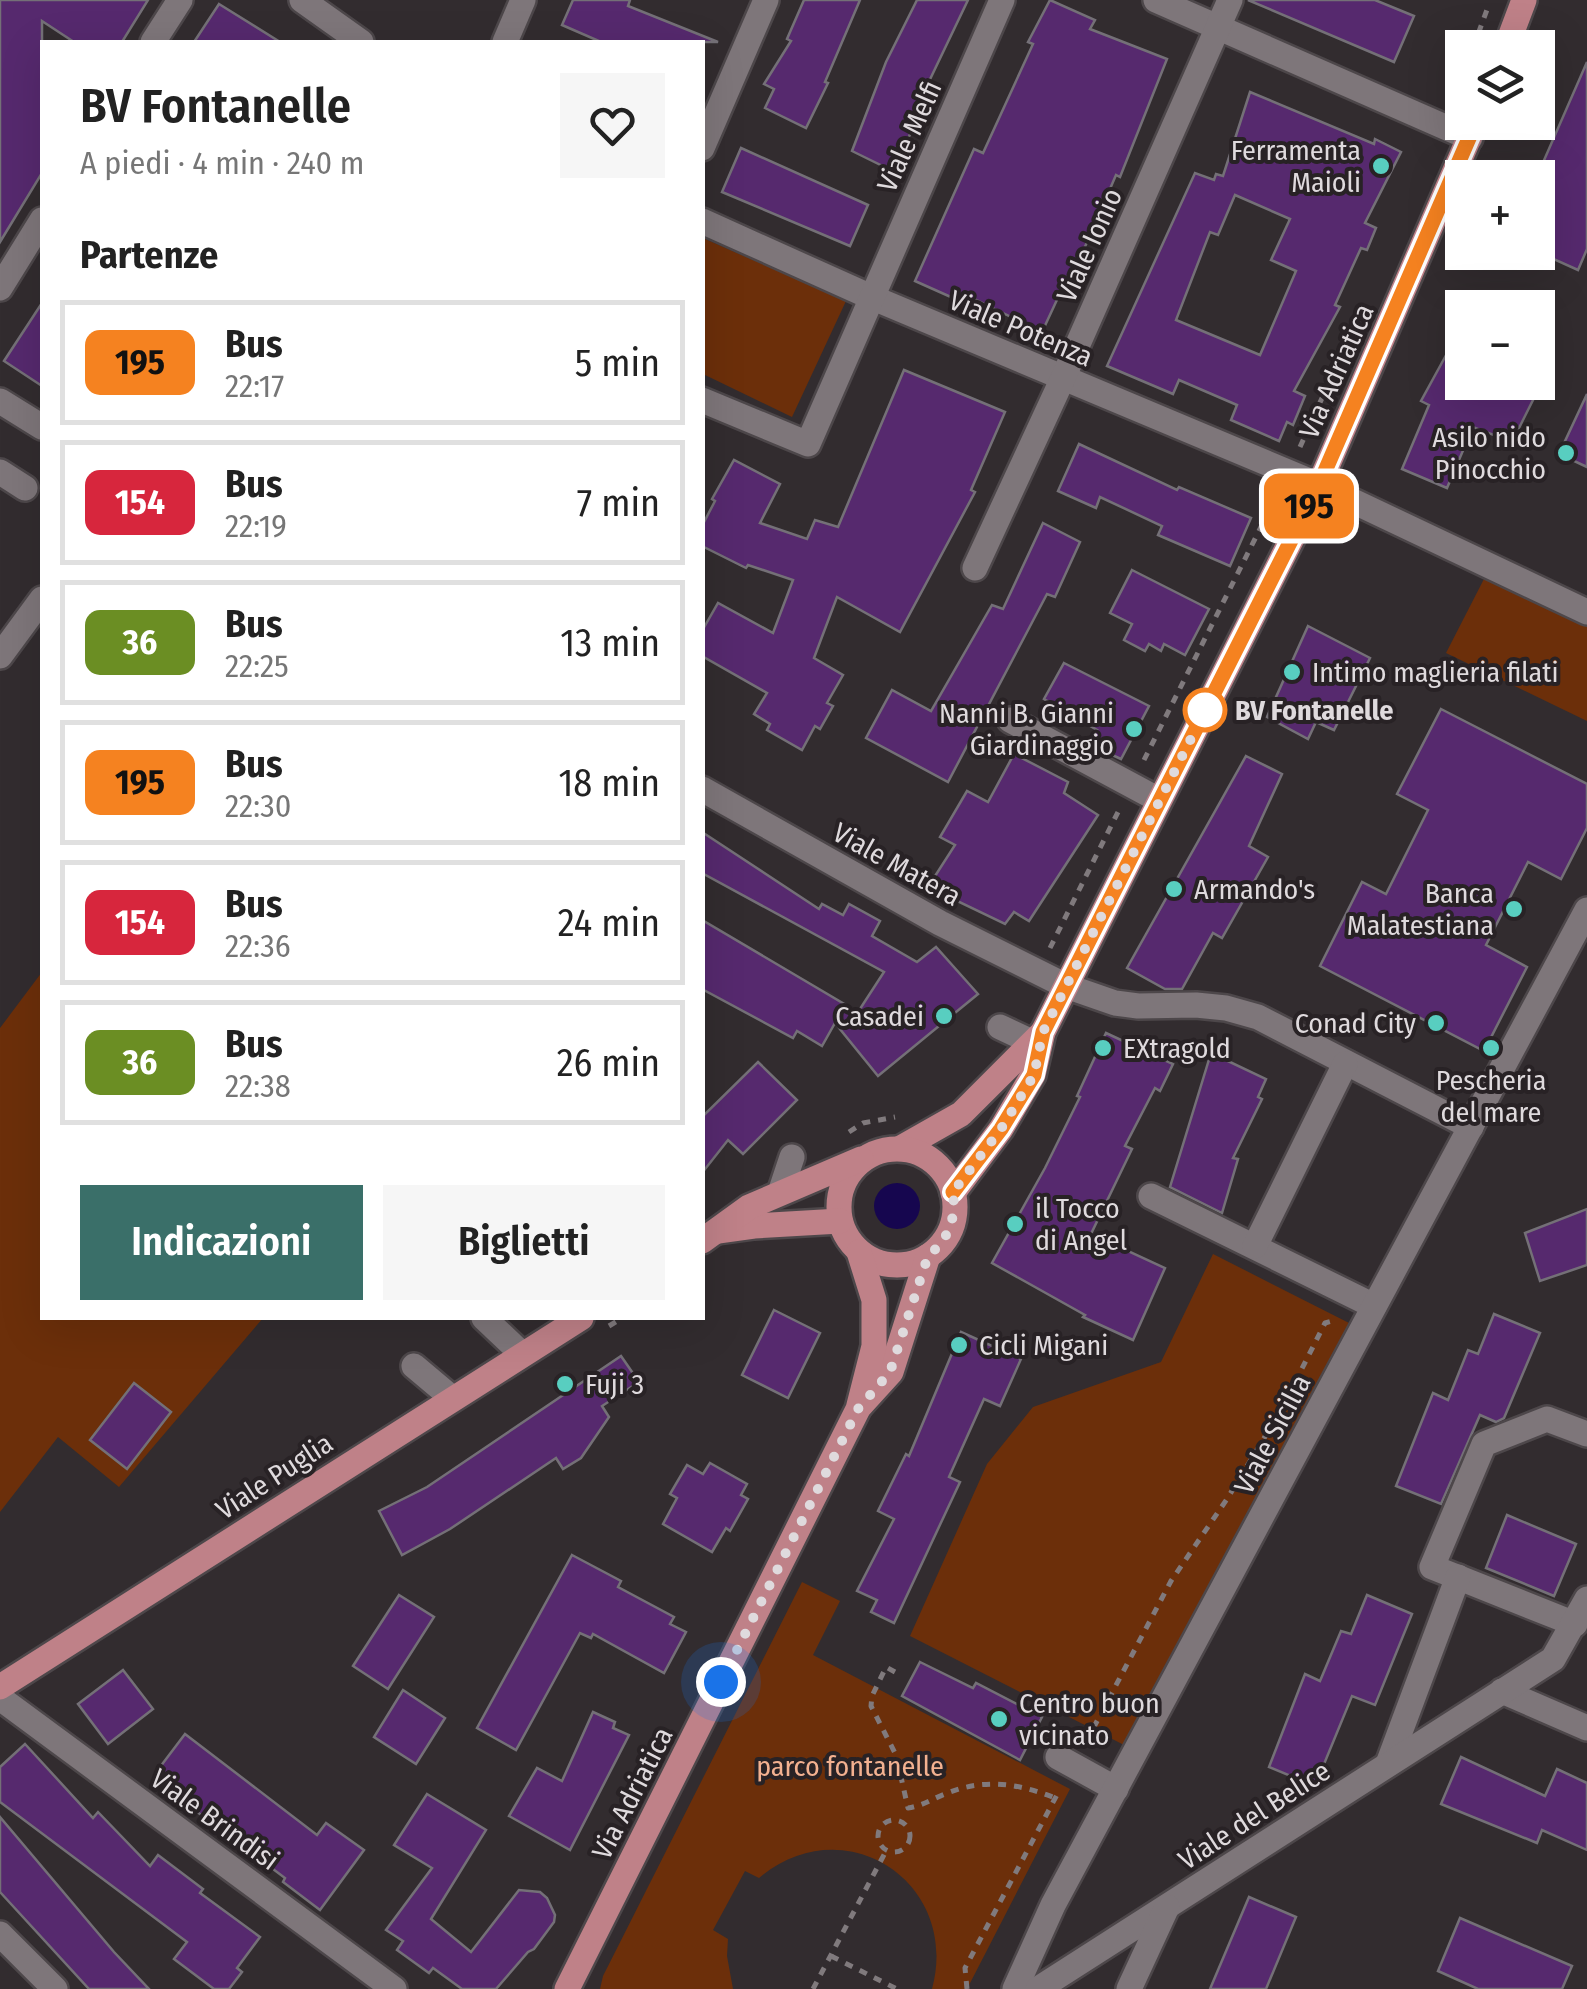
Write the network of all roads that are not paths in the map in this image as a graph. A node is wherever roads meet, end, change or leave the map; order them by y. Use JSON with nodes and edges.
{"nodes":[{"id":1,"x":180,"y":0,"type":"edge"},
{"id":2,"x":302,"y":0,"type":"edge"},
{"id":3,"x":523,"y":0,"type":"edge"},
{"id":4,"x":766,"y":0,"type":"edge"},
{"id":5,"x":1002,"y":0,"type":"edge"},
{"id":6,"x":1156,"y":0,"type":"edge"},
{"id":7,"x":1230,"y":0,"type":"edge"},
{"id":8,"x":1524,"y":0,"type":"edge"},
{"id":9,"x":1218,"y":28,"type":"junction"},
{"id":10,"x":1513,"y":30,"type":"edge"},
{"id":11,"x":155,"y":40,"type":"edge"},
{"id":12,"x":358,"y":40,"type":"edge"},
{"id":13,"x":505,"y":40,"type":"edge"},
{"id":14,"x":1445,"y":124,"type":"edge"},
{"id":15,"x":1469,"y":140,"type":"edge"},
{"id":16,"x":705,"y":141,"type":"edge"},
{"id":17,"x":705,"y":222,"type":"edge"},
{"id":18,"x":40,"y":223,"type":"edge"},
{"id":19,"x":0,"y":288,"type":"edge"},
{"id":20,"x":871,"y":297,"type":"junction"},
{"id":21,"x":1063,"y":378,"type":"junction"},
{"id":22,"x":0,"y":401,"type":"edge"},
{"id":23,"x":705,"y":401,"type":"edge"},
{"id":24,"x":40,"y":427,"type":"edge"},
{"id":25,"x":0,"y":472,"type":"edge"},
{"id":26,"x":1319,"y":485,"type":"junction"},
{"id":27,"x":25,"y":488,"type":"dead end"},
{"id":28,"x":974,"y":568,"type":"dead end"},
{"id":29,"x":40,"y":603,"type":"edge"},
{"id":30,"x":1587,"y":612,"type":"edge"},
{"id":31,"x":0,"y":656,"type":"edge"},
{"id":32,"x":1010,"y":720,"type":"dead end"},
{"id":33,"x":705,"y":792,"type":"edge"},
{"id":34,"x":1159,"y":800,"type":"junction"},
{"id":35,"x":1587,"y":910,"type":"edge"},
{"id":36,"x":1066,"y":986,"type":"junction"},
{"id":37,"x":1000,"y":1026,"type":"dead end"},
{"id":38,"x":1037,"y":1037,"type":"junction"},
{"id":39,"x":1345,"y":1064,"type":"junction"},
{"id":40,"x":1470,"y":1127,"type":"junction"},
{"id":41,"x":901,"y":1148,"type":"junction"},
{"id":42,"x":792,"y":1157,"type":"dead end"},
{"id":43,"x":866,"y":1157,"type":"junction"},
{"id":44,"x":953,"y":1192,"type":"junction"},
{"id":45,"x":780,"y":1194,"type":"junction"},
{"id":46,"x":1150,"y":1196,"type":"dead end"},
{"id":47,"x":840,"y":1221,"type":"junction"},
{"id":48,"x":710,"y":1236,"type":"edge"},
{"id":49,"x":1255,"y":1246,"type":"junction"},
{"id":50,"x":859,"y":1252,"type":"junction"},
{"id":51,"x":928,"y":1256,"type":"junction"},
{"id":52,"x":1374,"y":1306,"type":"junction"},
{"id":53,"x":486,"y":1320,"type":"edge"},
{"id":54,"x":578,"y":1320,"type":"edge"},
{"id":55,"x":522,"y":1354,"type":"junction"},
{"id":56,"x":414,"y":1366,"type":"dead end"},
{"id":57,"x":452,"y":1398,"type":"junction"},
{"id":58,"x":858,"y":1409,"type":"junction"},
{"id":59,"x":1587,"y":1434,"type":"edge"},
{"id":60,"x":1458,"y":1577,"type":"junction"},
{"id":61,"x":1587,"y":1599,"type":"edge"},
{"id":62,"x":1574,"y":1624,"type":"junction"},
{"id":63,"x":0,"y":1687,"type":"edge"},
{"id":64,"x":1502,"y":1691,"type":"junction"},
{"id":65,"x":0,"y":1698,"type":"edge"},
{"id":66,"x":1587,"y":1728,"type":"edge"},
{"id":67,"x":1058,"y":1757,"type":"dead end"},
{"id":68,"x":1388,"y":1764,"type":"junction"},
{"id":69,"x":1116,"y":1789,"type":"junction"},
{"id":70,"x":1168,"y":1906,"type":"junction"},
{"id":71,"x":0,"y":1934,"type":"edge"},
{"id":72,"x":55,"y":1989,"type":"edge"},
{"id":73,"x":394,"y":1989,"type":"edge"},
{"id":74,"x":568,"y":1989,"type":"edge"},
{"id":75,"x":1015,"y":1989,"type":"edge"},
{"id":76,"x":1038,"y":1989,"type":"edge"},
{"id":77,"x":1129,"y":1989,"type":"edge"}],
"edges":[{"from":1,"to":11,"type":"street"},
{"from":2,"to":12,"type":"street"},
{"from":3,"to":13,"type":"street"},
{"from":4,"to":16,"type":"street"},
{"from":5,"to":20,"type":"street","name":"Viale Melfi"},
{"from":6,"to":9,"type":"street"},
{"from":7,"to":9,"type":"street","name":"Viale Ionio"},
{"from":8,"to":10,"type":"main road"},
{"from":9,"to":14,"type":"street"},
{"from":9,"to":21,"type":"street","name":"Viale Ionio"},
{"from":15,"to":26,"type":"main road","name":"Via Adriatica"},
{"from":17,"to":20,"type":"street","name":"Viale Potenza"},
{"from":18,"to":19,"type":"street"},
{"from":20,"to":21,"type":"street","name":"Viale Potenza"},
{"from":20,"to":23,"type":"street","name":"Viale Melfi"},
{"from":21,"to":26,"type":"street","name":"Viale Potenza"},
{"from":21,"to":28,"type":"street","name":"Viale Ionio"},
{"from":22,"to":24,"type":"street"},
{"from":25,"to":27,"type":"street"},
{"from":26,"to":30,"type":"street","name":"Viale Potenza"},
{"from":26,"to":34,"type":"main road","name":"Via Adriatica"},
{"from":29,"to":31,"type":"street"},
{"from":32,"to":34,"type":"street"},
{"from":33,"to":36,"type":"street","name":"Viale Matera"},
{"from":34,"to":36,"type":"main road","name":"Via Adriatica"},
{"from":35,"to":40,"type":"street","name":"Viale Sicilia"},
{"from":36,"to":38,"type":"main road","name":"Via Adriatica"},
{"from":36,"to":39,"type":"street","name":"Viale Matera"},
{"from":37,"to":38,"type":"street"},
{"from":38,"to":41,"type":"main road","name":"Via Adriatica"},
{"from":38,"to":44,"type":"main road","name":"Via Adriatica"},
{"from":39,"to":40,"type":"street","name":"Viale Matera"},
{"from":39,"to":49,"type":"street"},
{"from":40,"to":52,"type":"street","name":"Viale Sicilia"},
{"from":41,"to":43,"type":"main road"},
{"from":41,"to":44,"type":"main road"},
{"from":42,"to":45,"type":"street"},
{"from":43,"to":45,"type":"main road"},
{"from":43,"to":47,"type":"main road"},
{"from":44,"to":51,"type":"main road"},
{"from":45,"to":48,"type":"main road"},
{"from":46,"to":49,"type":"street"},
{"from":47,"to":48,"type":"main road"},
{"from":47,"to":50,"type":"main road"},
{"from":49,"to":52,"type":"street"},
{"from":50,"to":51,"type":"main road"},
{"from":50,"to":58,"type":"main road","name":"Via Adriatica"},
{"from":51,"to":58,"type":"main road","name":"Via Adriatica"},
{"from":52,"to":69,"type":"street","name":"Viale Sicilia"},
{"from":53,"to":55,"type":"street"},
{"from":54,"to":55,"type":"main road","name":"Viale Puglia"},
{"from":55,"to":57,"type":"main road","name":"Viale Puglia"},
{"from":56,"to":57,"type":"street"},
{"from":57,"to":63,"type":"main road","name":"Viale Puglia"},
{"from":58,"to":74,"type":"main road","name":"Via Adriatica"},
{"from":59,"to":60,"type":"street"},
{"from":60,"to":62,"type":"street"},
{"from":60,"to":68,"type":"street"},
{"from":61,"to":62,"type":"street","name":"Viale del Belice"},
{"from":62,"to":64,"type":"street","name":"Viale del Belice"},
{"from":64,"to":66,"type":"street"},
{"from":64,"to":68,"type":"street","name":"Viale del Belice"},
{"from":65,"to":73,"type":"street","name":"Viale Brindisi"},
{"from":67,"to":69,"type":"street"},
{"from":68,"to":70,"type":"street","name":"Viale del Belice"},
{"from":69,"to":75,"type":"street","name":"Viale Sicilia"},
{"from":70,"to":76,"type":"street","name":"Viale del Belice"},
{"from":70,"to":77,"type":"street"},
{"from":71,"to":72,"type":"street"}]}
